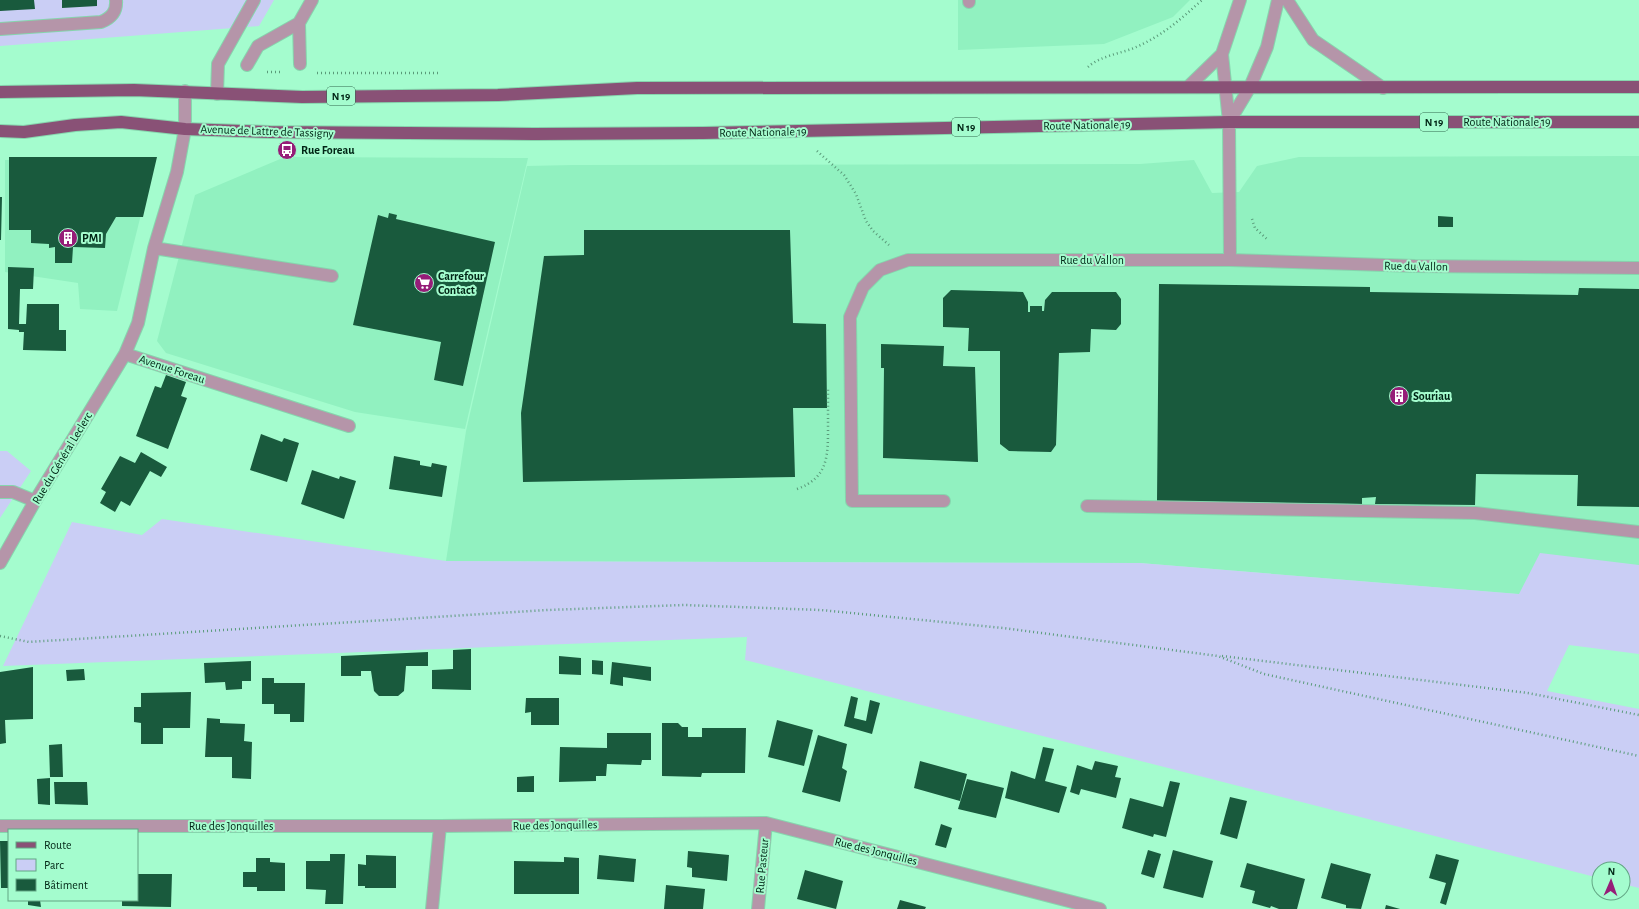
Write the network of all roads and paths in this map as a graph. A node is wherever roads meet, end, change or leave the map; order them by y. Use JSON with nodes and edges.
{"nodes":[{"id":1,"x":116,"y":0,"type":"edge"},
{"id":2,"x":254,"y":0,"type":"edge"},
{"id":3,"x":312,"y":0,"type":"edge"},
{"id":4,"x":1240,"y":0,"type":"edge"},
{"id":5,"x":1278,"y":0,"type":"edge"},
{"id":6,"x":1287,"y":0,"type":"edge"},
{"id":7,"x":299,"y":23,"type":"junction"},
{"id":8,"x":0,"y":29,"type":"edge"},
{"id":9,"x":1222,"y":54,"type":"junction"},
{"id":10,"x":300,"y":64,"type":"dead end"},
{"id":11,"x":248,"y":65,"type":"dead end"},
{"id":12,"x":1188,"y":87,"type":"junction"},
{"id":13,"x":1226,"y":87,"type":"junction"},
{"id":14,"x":1250,"y":87,"type":"junction"},
{"id":15,"x":1639,"y":87,"type":"edge"},
{"id":16,"x":1383,"y":88,"type":"junction"},
{"id":17,"x":185,"y":91,"type":"junction"},
{"id":18,"x":0,"y":92,"type":"edge"},
{"id":19,"x":217,"y":94,"type":"junction"},
{"id":20,"x":1229,"y":122,"type":"junction"},
{"id":21,"x":1639,"y":122,"type":"edge"},
{"id":22,"x":185,"y":128,"type":"junction"},
{"id":23,"x":0,"y":131,"type":"edge"},
{"id":24,"x":534,"y":134,"type":"joint"},
{"id":25,"x":154,"y":248,"type":"junction"},
{"id":26,"x":1230,"y":260,"type":"junction"},
{"id":27,"x":1639,"y":268,"type":"edge"},
{"id":28,"x":332,"y":276,"type":"dead end"},
{"id":29,"x":125,"y":354,"type":"junction"},
{"id":30,"x":350,"y":426,"type":"dead end"},
{"id":31,"x":0,"y":492,"type":"edge"},
{"id":32,"x":35,"y":501,"type":"junction"},
{"id":33,"x":944,"y":502,"type":"dead end"},
{"id":34,"x":1087,"y":506,"type":"dead end"},
{"id":35,"x":1639,"y":532,"type":"edge"},
{"id":36,"x":0,"y":563,"type":"edge"},
{"id":37,"x":0,"y":636,"type":"edge"},
{"id":38,"x":1218,"y":656,"type":"junction"},
{"id":39,"x":1639,"y":715,"type":"edge"},
{"id":40,"x":1639,"y":756,"type":"edge"},
{"id":41,"x":766,"y":823,"type":"junction"},
{"id":42,"x":0,"y":826,"type":"edge"},
{"id":43,"x":440,"y":826,"type":"junction"},
{"id":44,"x":432,"y":909,"type":"edge"},
{"id":45,"x":758,"y":909,"type":"edge"},
{"id":46,"x":1100,"y":909,"type":"edge"}],
"edges":[{"from":1,"to":8,"type":"street"},
{"from":2,"to":19,"type":"street"},
{"from":3,"to":7,"type":"street"},
{"from":4,"to":9,"type":"street"},
{"from":5,"to":14,"type":"street"},
{"from":6,"to":16,"type":"street"},
{"from":7,"to":10,"type":"street"},
{"from":7,"to":11,"type":"street"},
{"from":9,"to":12,"type":"street"},
{"from":9,"to":13,"type":"street"},
{"from":12,"to":13,"type":"main road","number":"N 19"},
{"from":12,"to":19,"type":"main road","number":"N 19"},
{"from":13,"to":14,"type":"main road","number":"N 19"},
{"from":13,"to":20,"type":"street"},
{"from":14,"to":16,"type":"main road","number":"N 19"},
{"from":14,"to":20,"type":"street"},
{"from":15,"to":16,"type":"main road","number":"N 19"},
{"from":17,"to":18,"type":"main road","number":"N 19"},
{"from":17,"to":19,"type":"main road","number":"N 19"},
{"from":17,"to":22,"type":"street","name":"Avenue Foreau"},
{"from":20,"to":21,"type":"main road","name":"Route Nationale 19","number":"N 19"},
{"from":20,"to":24,"type":"main road","name":"Route Nationale 19","number":"N 19"},
{"from":20,"to":26,"type":"street"},
{"from":22,"to":23,"type":"main road","name":"Avenue de Lattre de Tassigny","number":"N 19"},
{"from":22,"to":24,"type":"main road","name":"Avenue de Lattre de Tassigny","number":"N 19"},
{"from":22,"to":25,"type":"street","name":"Avenue Foreau"},
{"from":25,"to":28,"type":"street"},
{"from":25,"to":29,"type":"street","name":"Avenue Foreau"},
{"from":26,"to":27,"type":"street","name":"Rue du Vallon"},
{"from":26,"to":33,"type":"street","name":"Rue du Vallon"},
{"from":29,"to":30,"type":"street","name":"Avenue Foreau"},
{"from":29,"to":32,"type":"street","name":"Rue du Général Leclerc"},
{"from":31,"to":32,"type":"street"},
{"from":32,"to":36,"type":"street","name":"Rue du Général Leclerc"},
{"from":34,"to":35,"type":"street"},
{"from":37,"to":38,"type":"path"},
{"from":38,"to":39,"type":"path"},
{"from":38,"to":40,"type":"path"},
{"from":41,"to":43,"type":"street","name":"Rue des Jonquilles"},
{"from":41,"to":45,"type":"street","name":"Rue Pasteur"},
{"from":41,"to":46,"type":"street","name":"Rue des Jonquilles"},
{"from":42,"to":43,"type":"street","name":"Rue des Jonquilles"},
{"from":43,"to":44,"type":"street"}]}
